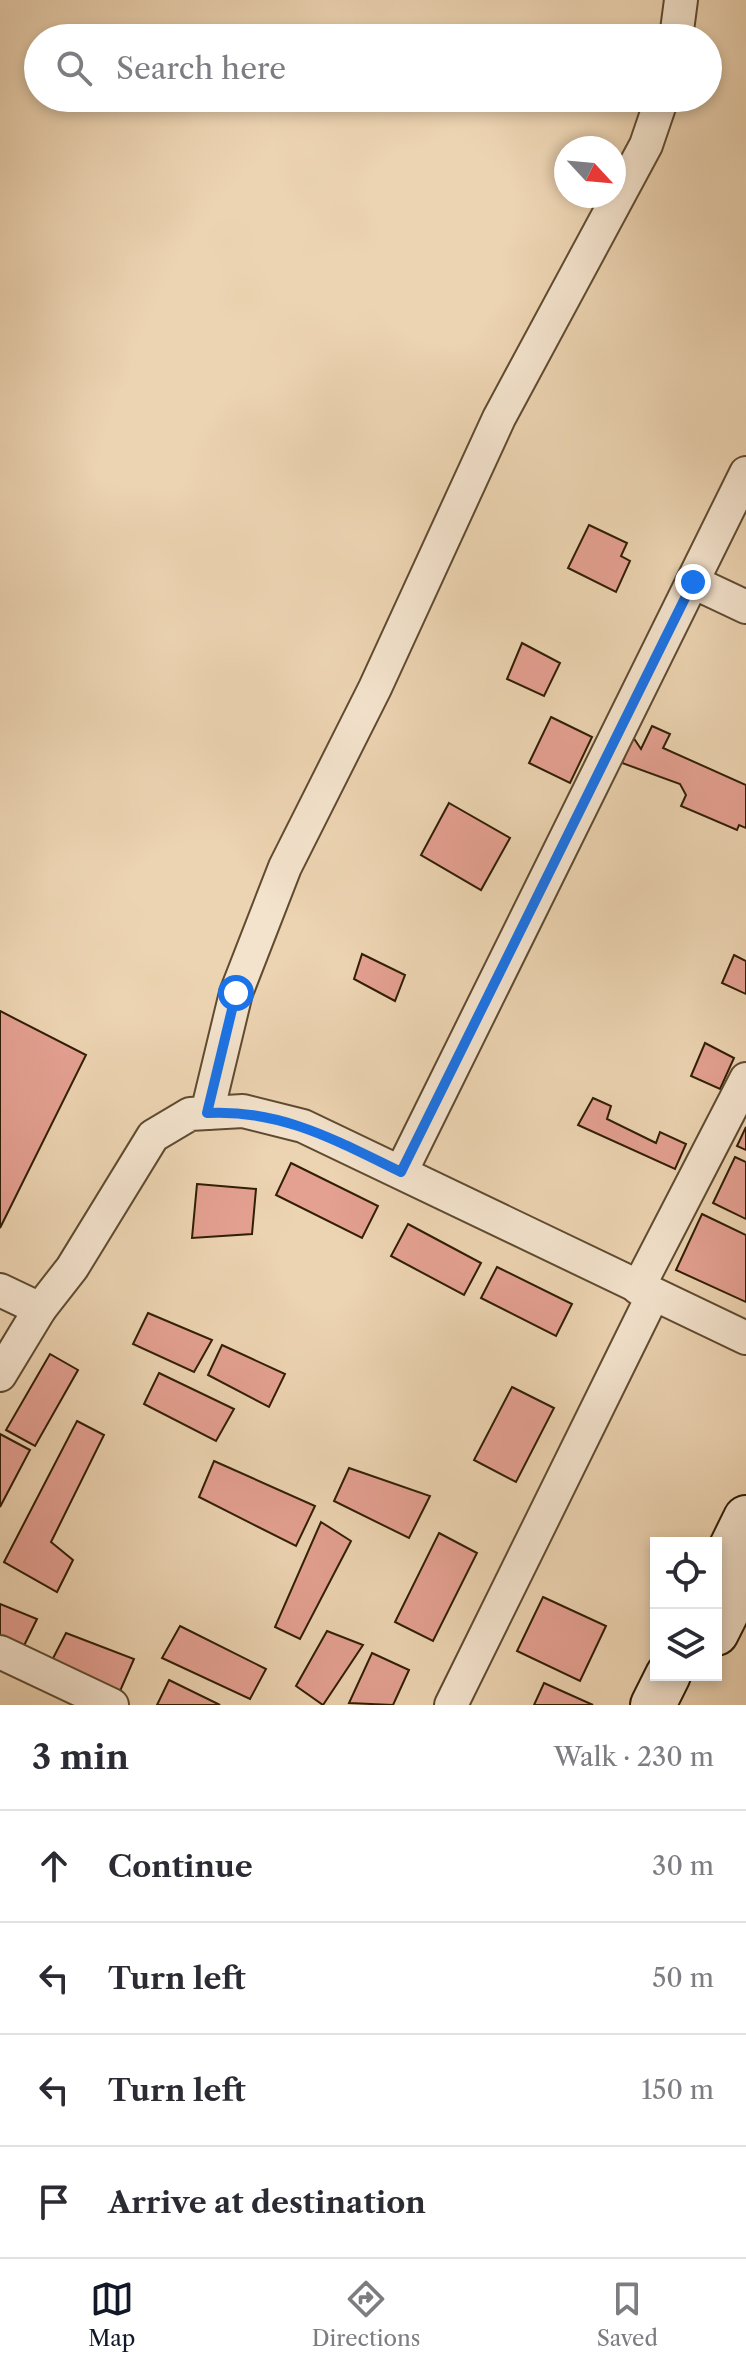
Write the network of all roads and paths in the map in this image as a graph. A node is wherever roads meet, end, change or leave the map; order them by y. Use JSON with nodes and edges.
{"nodes":[{"id":1,"x":681,"y":0,"type":"edge"},
{"id":2,"x":678,"y":24,"type":"edge"},
{"id":3,"x":657,"y":112,"type":"edge"},
{"id":4,"x":746,"y":473,"type":"edge"},
{"id":5,"x":693,"y":582,"type":"junction"},
{"id":6,"x":746,"y":607,"type":"edge"},
{"id":7,"x":746,"y":1079,"type":"edge"},
{"id":8,"x":207,"y":1113,"type":"junction"},
{"id":9,"x":401,"y":1172,"type":"junction"},
{"id":10,"x":0,"y":1290,"type":"edge"},
{"id":11,"x":645,"y":1292,"type":"junction"},
{"id":12,"x":40,"y":1309,"type":"junction"},
{"id":13,"x":746,"y":1338,"type":"edge"},
{"id":14,"x":0,"y":1375,"type":"edge"},
{"id":15,"x":746,"y":1518,"type":"edge"},
{"id":16,"x":722,"y":1567,"type":"edge"},
{"id":17,"x":746,"y":1573,"type":"edge"},
{"id":18,"x":722,"y":1621,"type":"edge"},
{"id":19,"x":0,"y":1652,"type":"edge"},
{"id":20,"x":665,"y":1681,"type":"edge"},
{"id":21,"x":692,"y":1681,"type":"edge"},
{"id":22,"x":112,"y":1705,"type":"edge"},
{"id":23,"x":451,"y":1705,"type":"edge"},
{"id":24,"x":653,"y":1705,"type":"edge"},
{"id":25,"x":680,"y":1705,"type":"edge"}],
"edges":[{"from":1,"to":2,"type":"street"},
{"from":3,"to":8,"type":"street"},
{"from":4,"to":5,"type":"street"},
{"from":5,"to":6,"type":"street"},
{"from":5,"to":9,"type":"street"},
{"from":7,"to":11,"type":"street"},
{"from":8,"to":9,"type":"street"},
{"from":8,"to":12,"type":"street"},
{"from":9,"to":11,"type":"street"},
{"from":10,"to":12,"type":"street"},
{"from":11,"to":13,"type":"street"},
{"from":11,"to":23,"type":"street"},
{"from":12,"to":14,"type":"street"},
{"from":15,"to":16,"type":"street"},
{"from":17,"to":18,"type":"street"},
{"from":19,"to":22,"type":"street"},
{"from":20,"to":24,"type":"street"},
{"from":21,"to":25,"type":"street"}]}
